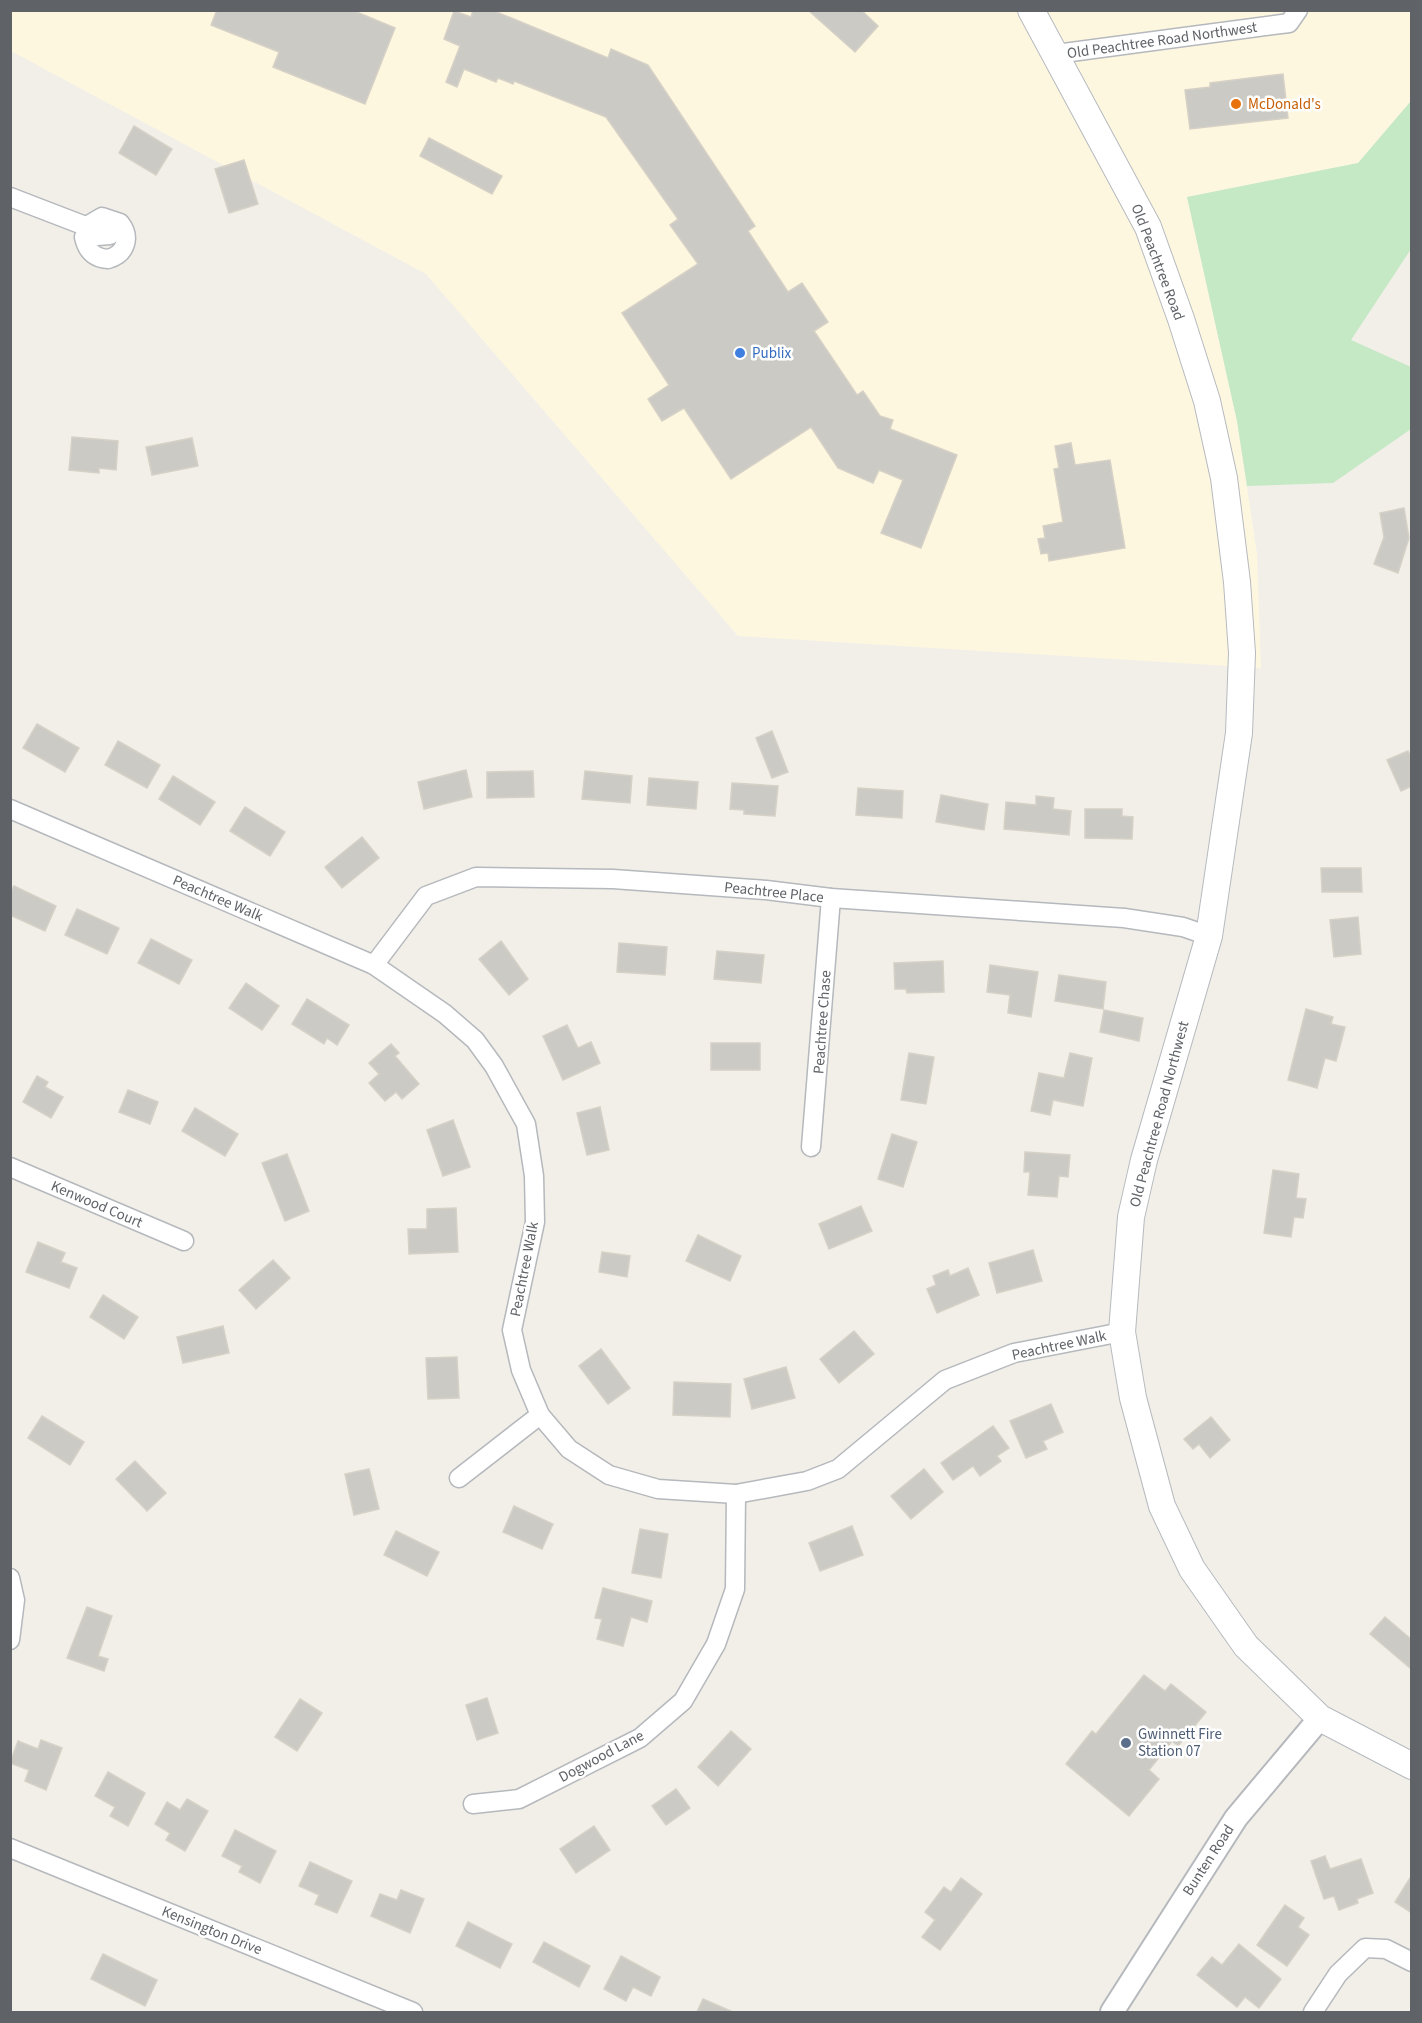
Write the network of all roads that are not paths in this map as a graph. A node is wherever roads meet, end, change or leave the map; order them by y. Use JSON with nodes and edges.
{"nodes":[{"id":1,"x":1031,"y":10,"type":"edge"},
{"id":2,"x":1298,"y":10,"type":"edge"},
{"id":3,"x":1056,"y":54,"type":"junction"},
{"id":4,"x":10,"y":197,"type":"edge"},
{"id":5,"x":110,"y":235,"type":"dead end"},
{"id":6,"x":1233,"y":532,"type":"joint"},
{"id":7,"x":10,"y":809,"type":"edge"},
{"id":8,"x":831,"y":898,"type":"junction"},
{"id":9,"x":1209,"y":936,"type":"junction"},
{"id":10,"x":374,"y":965,"type":"junction"},
{"id":11,"x":811,"y":1147,"type":"dead end"},
{"id":12,"x":10,"y":1167,"type":"edge"},
{"id":13,"x":184,"y":1241,"type":"dead end"},
{"id":14,"x":1122,"y":1332,"type":"junction"},
{"id":15,"x":540,"y":1415,"type":"junction"},
{"id":16,"x":459,"y":1478,"type":"dead end"},
{"id":17,"x":736,"y":1494,"type":"junction"},
{"id":18,"x":10,"y":1578,"type":"edge"},
{"id":19,"x":10,"y":1640,"type":"edge"},
{"id":20,"x":1320,"y":1718,"type":"junction"},
{"id":21,"x":1412,"y":1766,"type":"edge"},
{"id":22,"x":473,"y":1804,"type":"dead end"},
{"id":23,"x":10,"y":1848,"type":"edge"},
{"id":24,"x":1412,"y":1962,"type":"edge"},
{"id":25,"x":413,"y":2013,"type":"edge"},
{"id":26,"x":1112,"y":2013,"type":"edge"},
{"id":27,"x":1313,"y":2013,"type":"edge"}],
"edges":[{"from":1,"to":3,"type":"main road","name":"Old Peachtree Road"},
{"from":2,"to":3,"type":"street","name":"Old Peachtree Road Northwest"},
{"from":3,"to":6,"type":"main road","name":"Old Peachtree Road"},
{"from":4,"to":5,"type":"street"},
{"from":6,"to":9,"type":"main road","name":"Old Peachtree Road Northwest"},
{"from":7,"to":10,"type":"street","name":"Peachtree Walk"},
{"from":8,"to":9,"type":"street","name":"Peachtree Place"},
{"from":8,"to":10,"type":"street","name":"Peachtree Place"},
{"from":8,"to":11,"type":"street","name":"Peachtree Chase"},
{"from":9,"to":14,"type":"main road","name":"Old Peachtree Road Northwest"},
{"from":10,"to":15,"type":"street","name":"Peachtree Walk"},
{"from":12,"to":13,"type":"street","name":"Kenwood Court"},
{"from":14,"to":17,"type":"street","name":"Peachtree Walk"},
{"from":14,"to":20,"type":"main road","name":"Old Peachtree Road Northwest"},
{"from":15,"to":16,"type":"street"},
{"from":15,"to":17,"type":"street","name":"Peachtree Walk"},
{"from":17,"to":22,"type":"street","name":"Dogwood Lane"},
{"from":18,"to":19,"type":"street"},
{"from":20,"to":21,"type":"main road","name":"Old Peachtree Road Northwest"},
{"from":20,"to":26,"type":"street","name":"Bunten Road"},
{"from":23,"to":25,"type":"street","name":"Kensington Drive"},
{"from":24,"to":27,"type":"street"}]}
